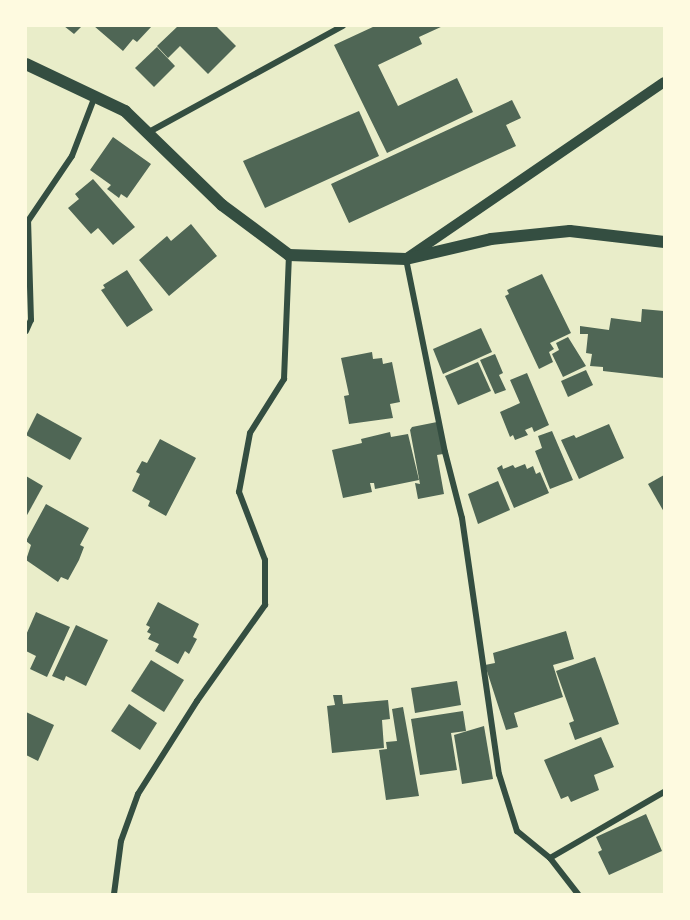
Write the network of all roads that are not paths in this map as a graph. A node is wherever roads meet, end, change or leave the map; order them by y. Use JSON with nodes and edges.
{"nodes":[{"id":1,"x":343,"y":26,"type":"edge"},
{"id":2,"x":26,"y":64,"type":"edge"},
{"id":3,"x":664,"y":82,"type":"edge"},
{"id":4,"x":95,"y":95,"type":"junction"},
{"id":5,"x":149,"y":132,"type":"junction"},
{"id":6,"x":27,"y":222,"type":"edge"},
{"id":7,"x":664,"y":242,"type":"edge"},
{"id":8,"x":289,"y":255,"type":"junction"},
{"id":9,"x":406,"y":259,"type":"junction"},
{"id":10,"x":26,"y":331,"type":"edge"},
{"id":11,"x":664,"y":792,"type":"edge"},
{"id":12,"x":550,"y":858,"type":"junction"},
{"id":13,"x":114,"y":894,"type":"edge"},
{"id":14,"x":578,"y":894,"type":"edge"}],
"edges":[{"from":1,"to":5,"type":"street"},
{"from":2,"to":4,"type":"main road"},
{"from":3,"to":9,"type":"street"},
{"from":4,"to":5,"type":"main road"},
{"from":4,"to":6,"type":"street"},
{"from":5,"to":8,"type":"main road"},
{"from":6,"to":10,"type":"street"},
{"from":7,"to":9,"type":"main road"},
{"from":8,"to":9,"type":"main road"},
{"from":8,"to":13,"type":"street"},
{"from":9,"to":12,"type":"street"},
{"from":11,"to":12,"type":"street"},
{"from":12,"to":14,"type":"street"}]}
